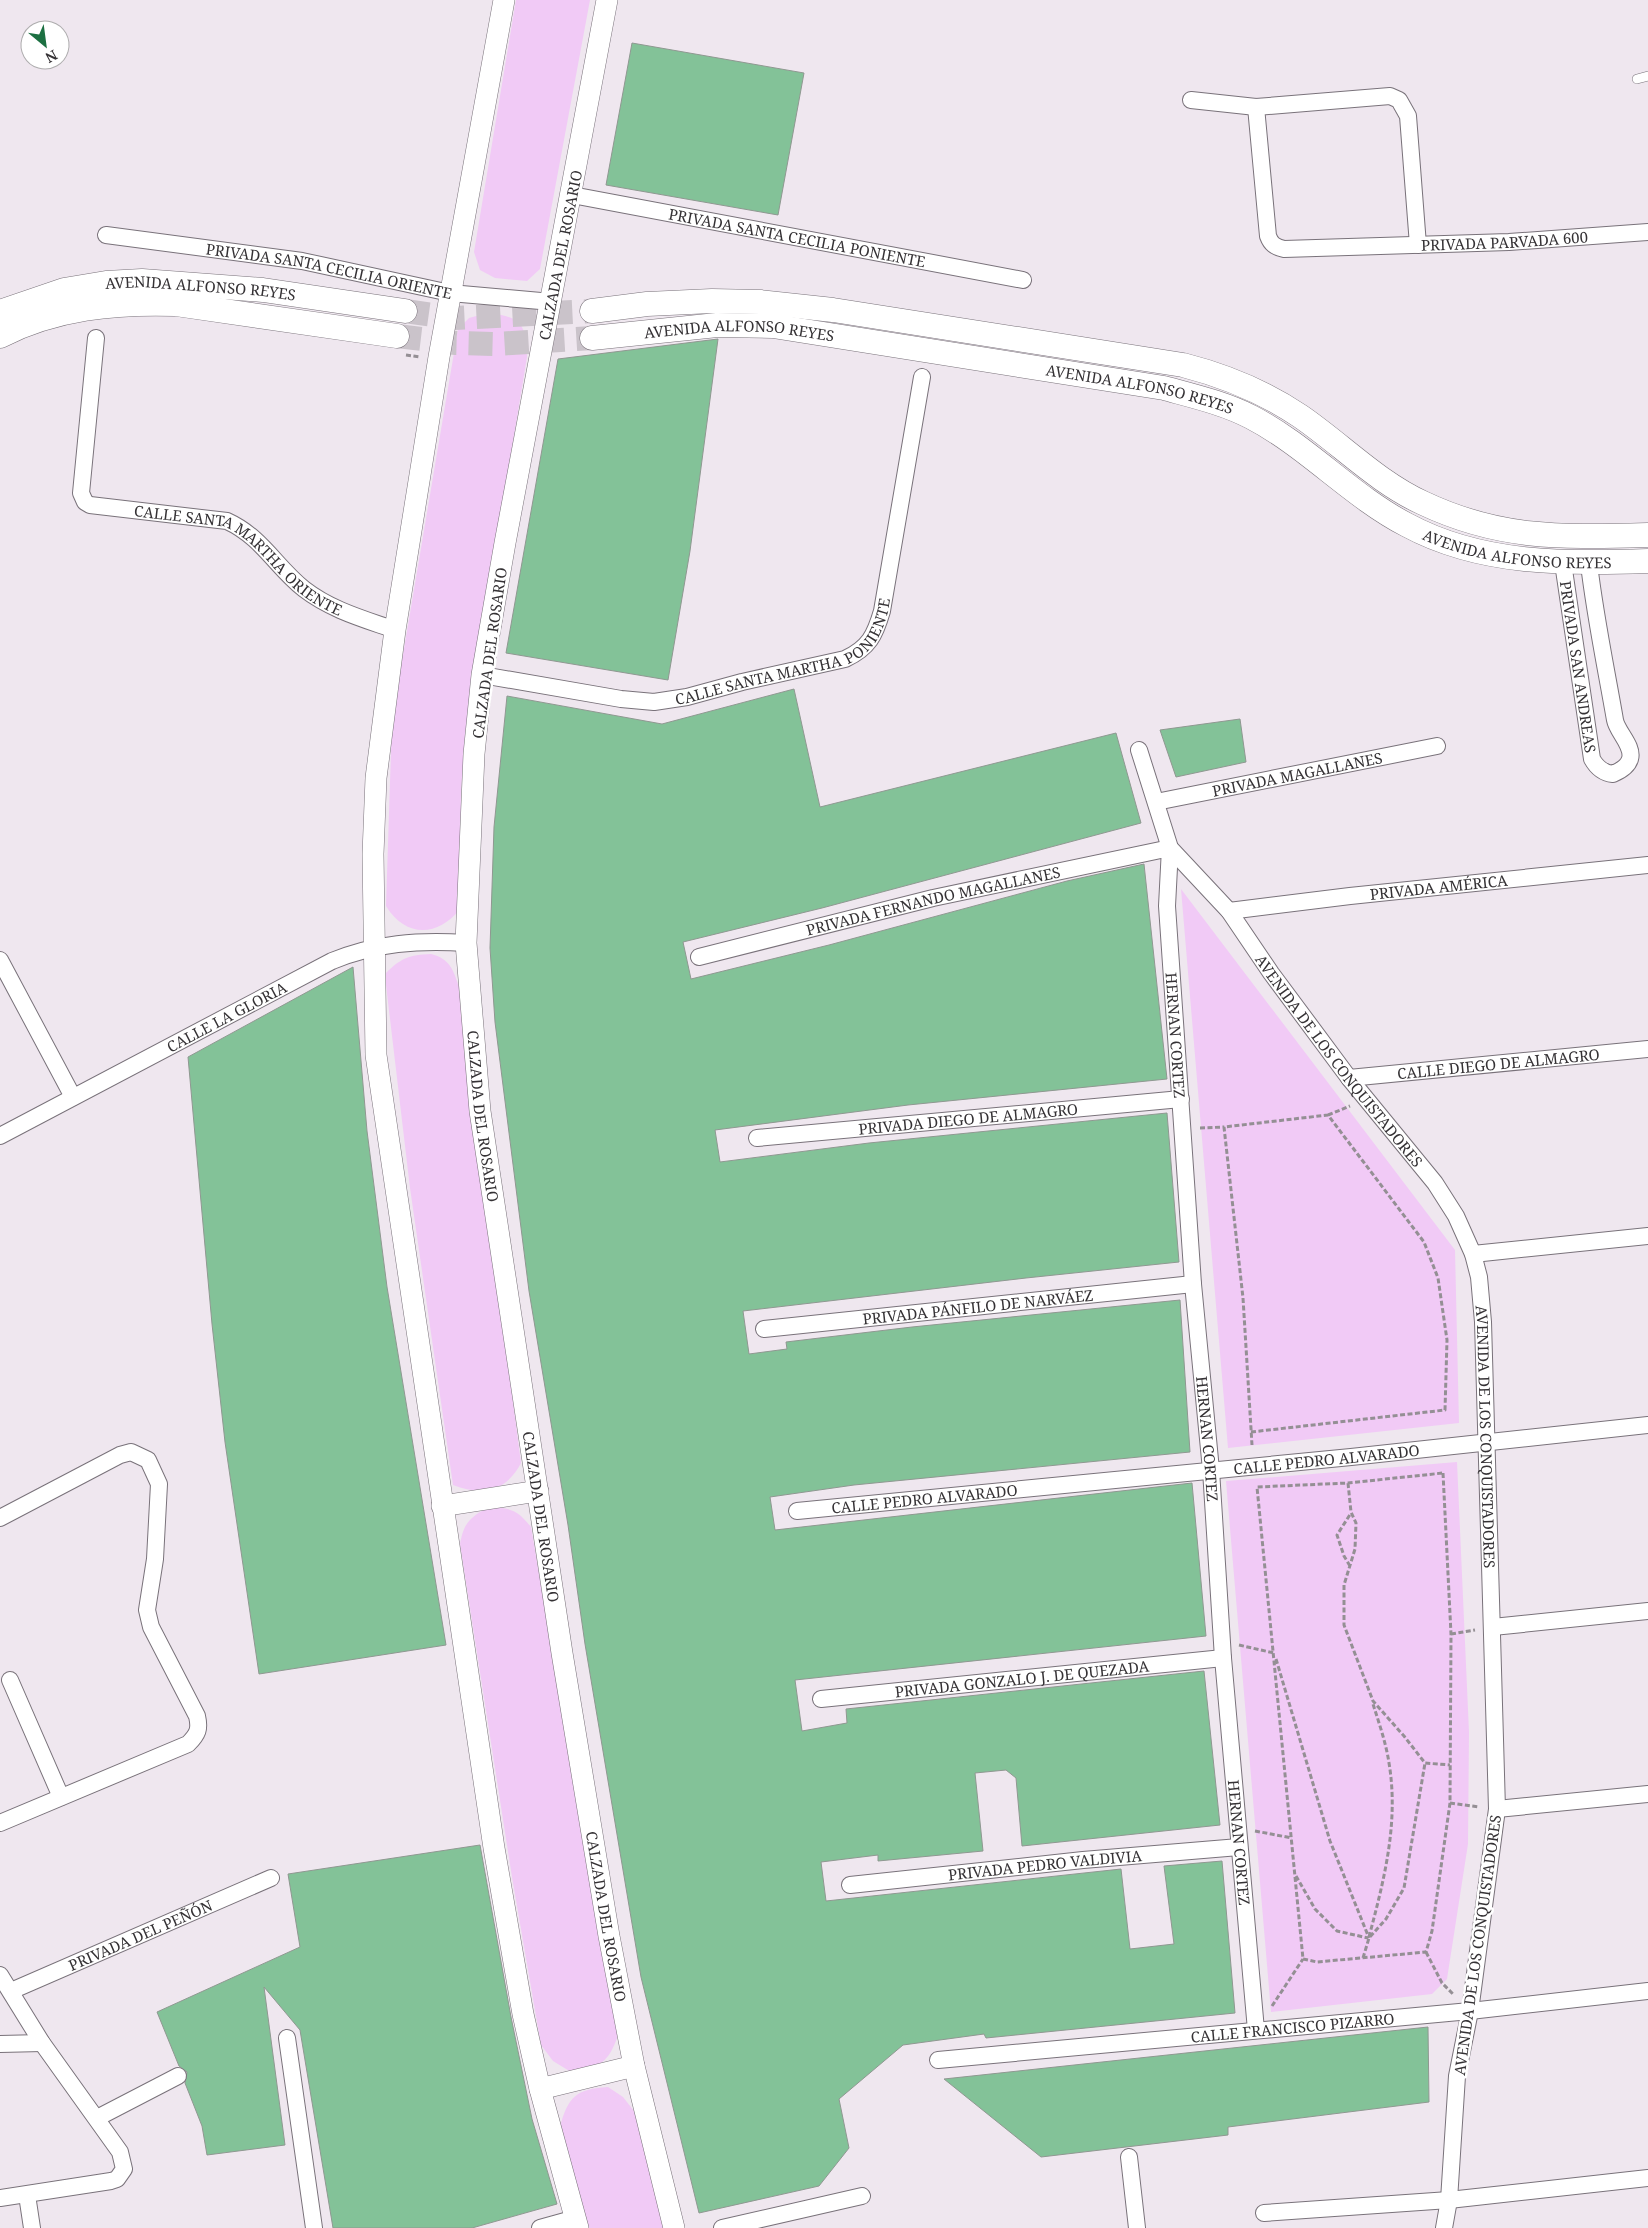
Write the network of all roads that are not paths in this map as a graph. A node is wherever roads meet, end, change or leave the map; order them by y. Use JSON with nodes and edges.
{"nodes":[{"id":1,"x":504,"y":0,"type":"edge"},
{"id":2,"x":607,"y":0,"type":"edge"},
{"id":3,"x":1648,"y":76,"type":"edge"},
{"id":4,"x":1637,"y":79,"type":"dead end"},
{"id":5,"x":1191,"y":100,"type":"dead end"},
{"id":6,"x":1256,"y":107,"type":"junction"},
{"id":7,"x":572,"y":195,"type":"junction"},
{"id":8,"x":1648,"y":232,"type":"edge"},
{"id":9,"x":106,"y":235,"type":"dead end"},
{"id":10,"x":1418,"y":245,"type":"junction"},
{"id":11,"x":1022,"y":280,"type":"dead end"},
{"id":12,"x":450,"y":293,"type":"junction"},
{"id":13,"x":552,"y":302,"type":"junction"},
{"id":14,"x":405,"y":311,"type":"tunnel mouth"},
{"id":15,"x":592,"y":311,"type":"tunnel mouth"},
{"id":16,"x":0,"y":312,"type":"edge"},
{"id":17,"x":0,"y":336,"type":"edge"},
{"id":18,"x":96,"y":338,"type":"dead end"},
{"id":19,"x":592,"y":338,"type":"tunnel mouth"},
{"id":20,"x":400,"y":346,"type":"tunnel mouth"},
{"id":21,"x":922,"y":377,"type":"dead end"},
{"id":22,"x":1648,"y":535,"type":"edge"},
{"id":23,"x":1648,"y":561,"type":"edge"},
{"id":24,"x":1562,"y":563,"type":"junction"},
{"id":25,"x":1589,"y":564,"type":"junction"},
{"id":26,"x":395,"y":630,"type":"junction"},
{"id":27,"x":482,"y":675,"type":"junction"},
{"id":28,"x":1437,"y":746,"type":"dead end"},
{"id":29,"x":1139,"y":750,"type":"dead end"},
{"id":30,"x":1156,"y":802,"type":"junction"},
{"id":31,"x":1170,"y":848,"type":"junction"},
{"id":32,"x":1648,"y":865,"type":"edge"},
{"id":33,"x":1229,"y":911,"type":"junction"},
{"id":34,"x":466,"y":943,"type":"junction"},
{"id":35,"x":376,"y":946,"type":"junction"},
{"id":36,"x":699,"y":957,"type":"dead end"},
{"id":37,"x":0,"y":960,"type":"edge"},
{"id":38,"x":1648,"y":1049,"type":"edge"},
{"id":39,"x":1349,"y":1078,"type":"junction"},
{"id":40,"x":73,"y":1097,"type":"junction"},
{"id":41,"x":1182,"y":1099,"type":"junction"},
{"id":42,"x":0,"y":1136,"type":"edge"},
{"id":43,"x":757,"y":1138,"type":"dead end"},
{"id":44,"x":1648,"y":1236,"type":"edge"},
{"id":45,"x":1473,"y":1254,"type":"junction"},
{"id":46,"x":1192,"y":1284,"type":"junction"},
{"id":47,"x":764,"y":1329,"type":"dead end"},
{"id":48,"x":1648,"y":1425,"type":"edge"},
{"id":49,"x":1487,"y":1442,"type":"junction"},
{"id":50,"x":1211,"y":1470,"type":"junction"},
{"id":51,"x":538,"y":1490,"type":"junction"},
{"id":52,"x":442,"y":1506,"type":"junction"},
{"id":53,"x":797,"y":1511,"type":"dead end"},
{"id":54,"x":0,"y":1518,"type":"edge"},
{"id":55,"x":1648,"y":1611,"type":"edge"},
{"id":56,"x":1493,"y":1627,"type":"junction"},
{"id":57,"x":1222,"y":1650,"type":"junction"},
{"id":58,"x":10,"y":1680,"type":"dead end"},
{"id":59,"x":821,"y":1699,"type":"dead end"},
{"id":60,"x":1648,"y":1794,"type":"edge"},
{"id":61,"x":61,"y":1797,"type":"junction"},
{"id":62,"x":1497,"y":1809,"type":"junction"},
{"id":63,"x":0,"y":1824,"type":"edge"},
{"id":64,"x":1239,"y":1847,"type":"junction"},
{"id":65,"x":271,"y":1878,"type":"dead end"},
{"id":66,"x":850,"y":1885,"type":"dead end"},
{"id":67,"x":0,"y":1975,"type":"edge"},
{"id":68,"x":11,"y":1991,"type":"junction"},
{"id":69,"x":1648,"y":1991,"type":"edge"},
{"id":70,"x":1470,"y":2011,"type":"junction"},
{"id":71,"x":1256,"y":2030,"type":"junction"},
{"id":72,"x":287,"y":2038,"type":"dead end"},
{"id":73,"x":42,"y":2043,"type":"junction"},
{"id":74,"x":0,"y":2044,"type":"edge"},
{"id":75,"x":938,"y":2060,"type":"dead end"},
{"id":76,"x":634,"y":2066,"type":"junction"},
{"id":77,"x":178,"y":2076,"type":"dead end"},
{"id":78,"x":540,"y":2089,"type":"junction"},
{"id":79,"x":97,"y":2118,"type":"junction"},
{"id":80,"x":1130,"y":2157,"type":"dead end"},
{"id":81,"x":1648,"y":2178,"type":"edge"},
{"id":82,"x":27,"y":2195,"type":"junction"},
{"id":83,"x":862,"y":2196,"type":"dead end"},
{"id":84,"x":0,"y":2198,"type":"edge"},
{"id":85,"x":1448,"y":2200,"type":"junction"},
{"id":86,"x":1264,"y":2213,"type":"dead end"},
{"id":87,"x":577,"y":2223,"type":"edge"},
{"id":88,"x":32,"y":2228,"type":"edge"},
{"id":89,"x":314,"y":2228,"type":"edge"},
{"id":90,"x":540,"y":2228,"type":"edge"},
{"id":91,"x":674,"y":2228,"type":"edge"},
{"id":92,"x":722,"y":2228,"type":"edge"},
{"id":93,"x":1137,"y":2228,"type":"edge"},
{"id":94,"x":1444,"y":2228,"type":"edge"}],
"edges":[{"from":1,"to":12,"type":"street"},
{"from":2,"to":7,"type":"street","name":"CALZADA DEL ROSARIO"},
{"from":3,"to":4,"type":"lane"},
{"from":5,"to":6,"type":"street","name":"PRIVADA PARVADA 600"},
{"from":6,"to":10,"type":"street"},
{"from":6,"to":10,"type":"street","name":"PRIVADA PARVADA 600"},
{"from":7,"to":11,"type":"street","name":"PRIVADA SANTA CECILIA PONIENTE"},
{"from":7,"to":13,"type":"street","name":"CALZADA DEL ROSARIO"},
{"from":8,"to":10,"type":"street","name":"PRIVADA PARVADA 600"},
{"from":9,"to":12,"type":"street","name":"PRIVADA SANTA CECILIA ORIENTE"},
{"from":12,"to":13,"type":"street","name":"PRIVADA SANTA CECILIA ORIENTE"},
{"from":12,"to":26,"type":"street"},
{"from":13,"to":27,"type":"street","name":"CALZADA DEL ROSARIO"},
{"from":14,"to":16,"type":"main road","name":"AVENIDA ALFONSO REYES"},
{"from":15,"to":22,"type":"main road","name":"AVENIDA ALFONSO REYES"},
{"from":17,"to":20,"type":"main road","name":"AVENIDA ALFONSO REYES"},
{"from":18,"to":26,"type":"street","name":"CALLE SANTA MARTHA ORIENTE"},
{"from":19,"to":24,"type":"main road","name":"AVENIDA ALFONSO REYES"},
{"from":21,"to":27,"type":"street","name":"CALLE SANTA MARTHA PONIENTE"},
{"from":23,"to":25,"type":"main road","name":"AVENIDA ALFONSO REYES"},
{"from":24,"to":25,"type":"main road","name":"AVENIDA ALFONSO REYES"},
{"from":24,"to":25,"type":"street","name":"PRIVADA SAN ANDREAS"},
{"from":26,"to":35,"type":"street"},
{"from":27,"to":34,"type":"street","name":"CALZADA DEL ROSARIO"},
{"from":28,"to":30,"type":"street","name":"PRIVADA MAGALLANES"},
{"from":29,"to":30,"type":"street","name":"AVENIDA DE LOS CONQUISTADORES"},
{"from":30,"to":31,"type":"street","name":"AVENIDA DE LOS CONQUISTADORES"},
{"from":31,"to":33,"type":"street","name":"AVENIDA DE LOS CONQUISTADORES"},
{"from":31,"to":36,"type":"street","name":"PRIVADA FERNANDO MAGALLANES"},
{"from":31,"to":41,"type":"street","name":"HERNAN CORTEZ"},
{"from":32,"to":33,"type":"street","name":"PRIVADA AMÉRICA"},
{"from":33,"to":39,"type":"street","name":"AVENIDA DE LOS CONQUISTADORES"},
{"from":34,"to":35,"type":"street","name":"CALLE LA GLORIA"},
{"from":34,"to":51,"type":"street","name":"CALZADA DEL ROSARIO"},
{"from":35,"to":40,"type":"street","name":"CALLE LA GLORIA"},
{"from":35,"to":52,"type":"street"},
{"from":37,"to":40,"type":"street"},
{"from":38,"to":39,"type":"street","name":"CALLE DIEGO DE ALMAGRO"},
{"from":39,"to":45,"type":"street","name":"AVENIDA DE LOS CONQUISTADORES"},
{"from":40,"to":42,"type":"street","name":"CALLE LA GLORIA"},
{"from":41,"to":43,"type":"street","name":"PRIVADA DIEGO DE ALMAGRO"},
{"from":41,"to":46,"type":"street","name":"HERNAN CORTEZ"},
{"from":44,"to":45,"type":"street"},
{"from":45,"to":49,"type":"street","name":"AVENIDA DE LOS CONQUISTADORES"},
{"from":46,"to":47,"type":"street","name":"PRIVADA PÁNFILO DE NARVÁEZ"},
{"from":46,"to":50,"type":"street","name":"HERNAN CORTEZ"},
{"from":48,"to":49,"type":"street","name":"CALLE PEDRO ALVARADO"},
{"from":49,"to":50,"type":"street","name":"CALLE PEDRO ALVARADO"},
{"from":49,"to":56,"type":"street","name":"AVENIDA DE LOS CONQUISTADORES"},
{"from":50,"to":53,"type":"street","name":"CALLE PEDRO ALVARADO"},
{"from":50,"to":57,"type":"street","name":"HERNAN CORTEZ"},
{"from":51,"to":52,"type":"street"},
{"from":51,"to":76,"type":"street","name":"CALZADA DEL ROSARIO"},
{"from":52,"to":78,"type":"street"},
{"from":54,"to":61,"type":"street"},
{"from":55,"to":56,"type":"street"},
{"from":56,"to":62,"type":"street","name":"AVENIDA DE LOS CONQUISTADORES"},
{"from":57,"to":59,"type":"street","name":"PRIVADA GONZALO J. DE QUEZADA"},
{"from":57,"to":64,"type":"street","name":"HERNAN CORTEZ"},
{"from":58,"to":61,"type":"street"},
{"from":60,"to":62,"type":"street"},
{"from":61,"to":63,"type":"street"},
{"from":62,"to":70,"type":"street","name":"AVENIDA DE LOS CONQUISTADORES"},
{"from":64,"to":66,"type":"street","name":"PRIVADA PEDRO VALDIVIA"},
{"from":64,"to":71,"type":"street","name":"HERNAN CORTEZ"},
{"from":65,"to":68,"type":"street","name":"PRIVADA DEL PEÑÓN"},
{"from":67,"to":68,"type":"street"},
{"from":68,"to":73,"type":"street"},
{"from":69,"to":70,"type":"street","name":"CALLE FRANCISCO PIZARRO"},
{"from":70,"to":71,"type":"street","name":"CALLE FRANCISCO PIZARRO"},
{"from":70,"to":85,"type":"street","name":"AVENIDA DE LOS CONQUISTADORES"},
{"from":71,"to":75,"type":"street","name":"CALLE FRANCISCO PIZARRO"},
{"from":72,"to":89,"type":"street"},
{"from":73,"to":74,"type":"street"},
{"from":73,"to":79,"type":"street"},
{"from":76,"to":78,"type":"street"},
{"from":76,"to":91,"type":"street","name":"CALZADA DEL ROSARIO"},
{"from":77,"to":79,"type":"street"},
{"from":78,"to":87,"type":"street"},
{"from":79,"to":82,"type":"street"},
{"from":80,"to":93,"type":"street"},
{"from":81,"to":85,"type":"street"},
{"from":82,"to":84,"type":"street"},
{"from":82,"to":88,"type":"street"},
{"from":83,"to":92,"type":"street"},
{"from":85,"to":86,"type":"street"},
{"from":85,"to":94,"type":"street","name":"AVENIDA DE LOS CONQUISTADORES"},
{"from":87,"to":90,"type":"street"}]}
